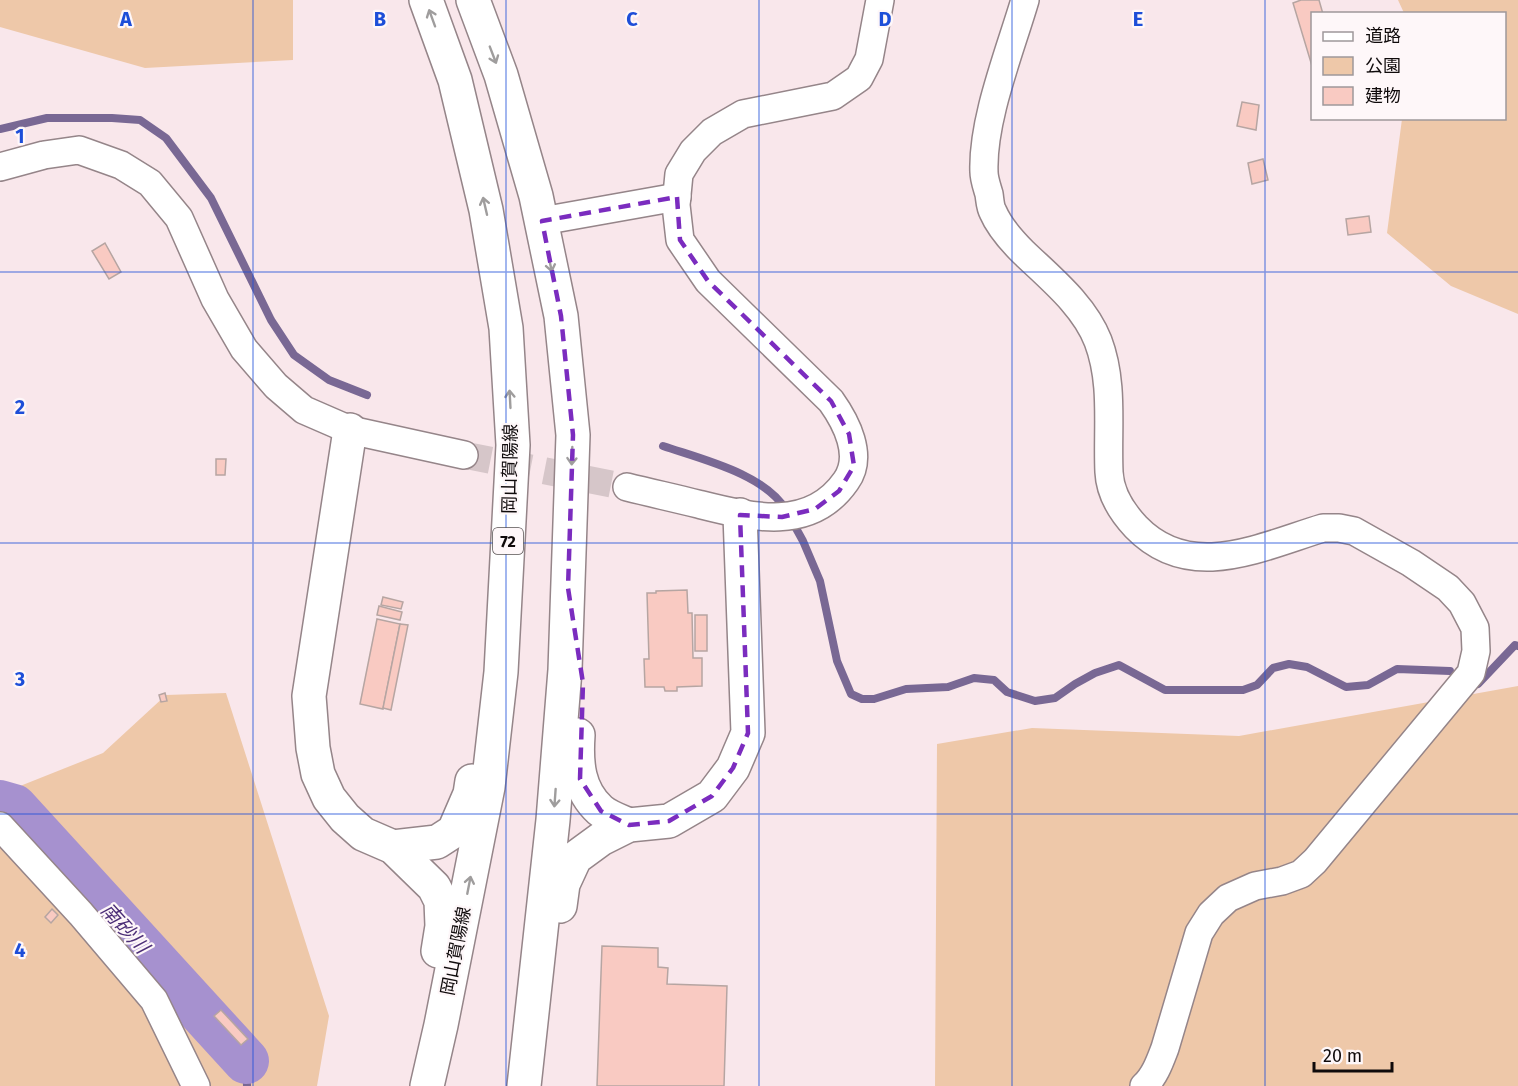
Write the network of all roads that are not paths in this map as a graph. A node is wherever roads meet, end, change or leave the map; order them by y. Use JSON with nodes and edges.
{"nodes":[{"id":1,"x":426,"y":0,"type":"edge"},
{"id":2,"x":473,"y":0,"type":"edge"},
{"id":3,"x":880,"y":0,"type":"edge"},
{"id":4,"x":1025,"y":0,"type":"edge"},
{"id":5,"x":0,"y":167,"type":"edge"},
{"id":6,"x":677,"y":197,"type":"junction"},
{"id":7,"x":542,"y":221,"type":"junction"},
{"id":8,"x":350,"y":430,"type":"junction"},
{"id":9,"x":464,"y":455,"type":"tunnel mouth"},
{"id":10,"x":627,"y":487,"type":"tunnel mouth"},
{"id":11,"x":740,"y":515,"type":"junction"},
{"id":12,"x":508,"y":528,"type":"junction"},
{"id":13,"x":568,"y":588,"type":"junction"},
{"id":14,"x":629,"y":825,"type":"junction"},
{"id":15,"x":0,"y":826,"type":"edge"},
{"id":16,"x":393,"y":847,"type":"junction"},
{"id":17,"x":427,"y":1085,"type":"edge"},
{"id":18,"x":196,"y":1086,"type":"edge"},
{"id":19,"x":524,"y":1086,"type":"edge"},
{"id":20,"x":539,"y":1086,"type":"edge"},
{"id":21,"x":1144,"y":1086,"type":"edge"}],
"edges":[{"from":12,"to":1,"type":"main road","name":"岡山賀陽線","number":"72","one_way":true},
{"from":2,"to":7,"type":"main road","one_way":true},
{"from":3,"to":6,"type":"street"},
{"from":4,"to":21,"type":"street"},
{"from":5,"to":8,"type":"street"},
{"from":6,"to":7,"type":"street"},
{"from":6,"to":11,"type":"street"},
{"from":7,"to":13,"type":"main road","one_way":true},
{"from":8,"to":9,"type":"street"},
{"from":8,"to":16,"type":"main road"},
{"from":10,"to":11,"type":"street"},
{"from":11,"to":14,"type":"main road"},
{"from":12,"to":16,"type":"main road"},
{"from":17,"to":12,"type":"main road","name":"岡山賀陽線","number":"72","one_way":true},
{"from":13,"to":14,"type":"main road"},
{"from":13,"to":19,"type":"main road","one_way":true},
{"from":14,"to":20,"type":"main road"},
{"from":15,"to":18,"type":"street"},
{"from":16,"to":17,"type":"main road"}]}
